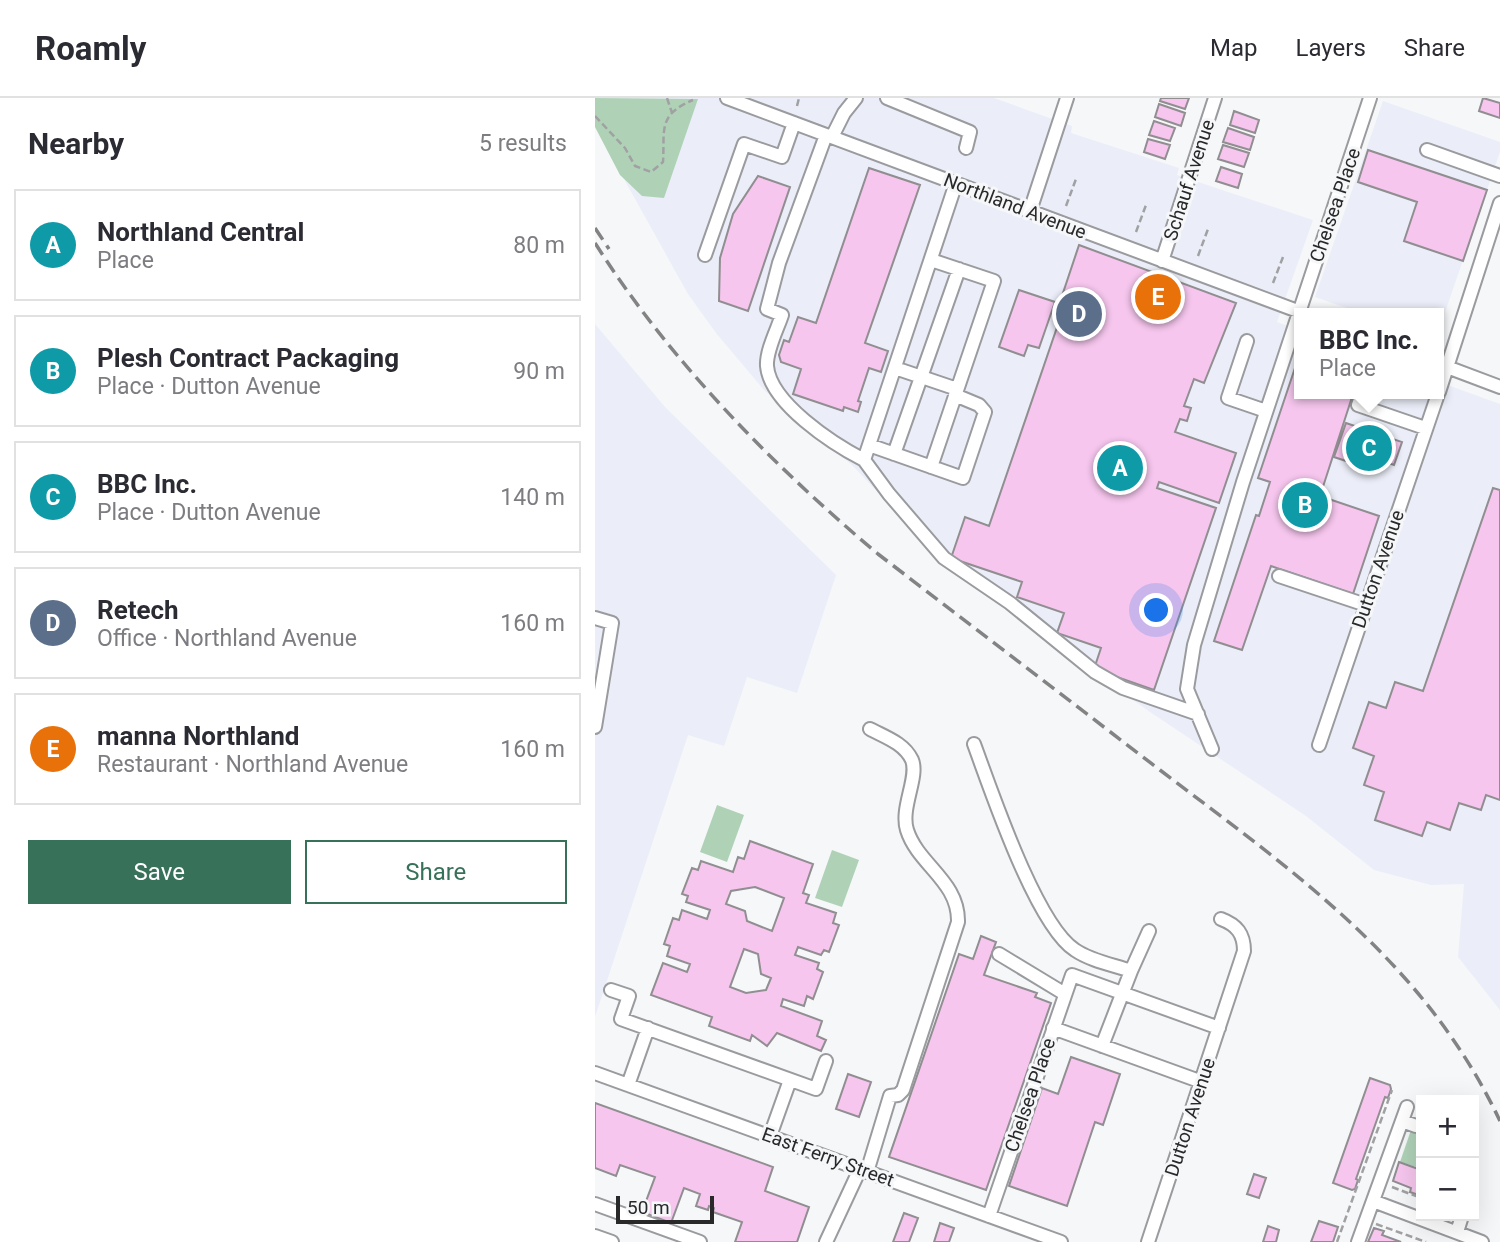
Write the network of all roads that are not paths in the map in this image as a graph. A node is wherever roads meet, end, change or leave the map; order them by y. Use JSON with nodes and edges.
{"nodes":[{"id":1,"x":727,"y":98,"type":"edge"},
{"id":2,"x":856,"y":98,"type":"edge"},
{"id":3,"x":887,"y":98,"type":"edge"},
{"id":4,"x":1067,"y":98,"type":"edge"},
{"id":5,"x":1215,"y":98,"type":"edge"},
{"id":6,"x":1370,"y":98,"type":"edge"},
{"id":7,"x":794,"y":123,"type":"junction"},
{"id":8,"x":829,"y":136,"type":"junction"},
{"id":9,"x":966,"y":148,"type":"dead end"},
{"id":10,"x":1427,"y":150,"type":"dead end"},
{"id":11,"x":1500,"y":176,"type":"edge"},
{"id":12,"x":956,"y":183,"type":"junction"},
{"id":13,"x":1500,"y":203,"type":"edge"},
{"id":14,"x":1030,"y":211,"type":"junction"},
{"id":15,"x":705,"y":256,"type":"dead end"},
{"id":16,"x":931,"y":260,"type":"junction"},
{"id":17,"x":1163,"y":261,"type":"junction"},
{"id":18,"x":959,"y":269,"type":"junction"},
{"id":19,"x":1302,"y":308,"type":"edge"},
{"id":20,"x":1294,"y":309,"type":"edge"},
{"id":21,"x":1294,"y":332,"type":"edge"},
{"id":22,"x":1247,"y":341,"type":"dead end"},
{"id":23,"x":1444,"y":363,"type":"edge"},
{"id":24,"x":1444,"y":366,"type":"edge"},
{"id":25,"x":895,"y":368,"type":"junction"},
{"id":26,"x":921,"y":377,"type":"junction"},
{"id":27,"x":1500,"y":387,"type":"edge"},
{"id":28,"x":956,"y":392,"type":"junction"},
{"id":29,"x":1360,"y":399,"type":"edge"},
{"id":30,"x":1437,"y":399,"type":"edge"},
{"id":31,"x":1266,"y":411,"type":"junction"},
{"id":32,"x":1425,"y":428,"type":"junction"},
{"id":33,"x":869,"y":445,"type":"junction"},
{"id":34,"x":894,"y":454,"type":"junction"},
{"id":35,"x":864,"y":460,"type":"junction"},
{"id":36,"x":931,"y":467,"type":"junction"},
{"id":37,"x":1279,"y":576,"type":"dead end"},
{"id":38,"x":1366,"y":605,"type":"junction"},
{"id":39,"x":595,"y":618,"type":"edge"},
{"id":40,"x":1198,"y":714,"type":"junction"},
{"id":41,"x":595,"y":727,"type":"edge"},
{"id":42,"x":870,"y":729,"type":"dead end"},
{"id":43,"x":974,"y":744,"type":"dead end"},
{"id":44,"x":1319,"y":746,"type":"dead end"},
{"id":45,"x":1212,"y":748,"type":"dead end"},
{"id":46,"x":1221,"y":919,"type":"dead end"},
{"id":47,"x":1149,"y":931,"type":"dead end"},
{"id":48,"x":999,"y":954,"type":"dead end"},
{"id":49,"x":1131,"y":971,"type":"junction"},
{"id":50,"x":611,"y":990,"type":"dead end"},
{"id":51,"x":1122,"y":993,"type":"junction"},
{"id":52,"x":1065,"y":994,"type":"junction"},
{"id":53,"x":648,"y":1028,"type":"junction"},
{"id":54,"x":1053,"y":1028,"type":"junction"},
{"id":55,"x":1219,"y":1028,"type":"junction"},
{"id":56,"x":1102,"y":1046,"type":"junction"},
{"id":57,"x":826,"y":1061,"type":"dead end"},
{"id":58,"x":595,"y":1073,"type":"edge"},
{"id":59,"x":790,"y":1080,"type":"junction"},
{"id":60,"x":1202,"y":1083,"type":"junction"},
{"id":61,"x":628,"y":1085,"type":"junction"},
{"id":62,"x":1406,"y":1107,"type":"dead end"},
{"id":63,"x":1402,"y":1121,"type":"junction"},
{"id":64,"x":1416,"y":1126,"type":"dead end"},
{"id":65,"x":770,"y":1136,"type":"junction"},
{"id":66,"x":863,"y":1170,"type":"junction"},
{"id":67,"x":1373,"y":1201,"type":"junction"},
{"id":68,"x":595,"y":1203,"type":"edge"},
{"id":69,"x":989,"y":1216,"type":"junction"},
{"id":70,"x":1460,"y":1221,"type":"edge"},
{"id":71,"x":1457,"y":1232,"type":"junction"},
{"id":72,"x":595,"y":1236,"type":"edge"},
{"id":73,"x":612,"y":1242,"type":"edge"},
{"id":74,"x":699,"y":1242,"type":"edge"},
{"id":75,"x":826,"y":1242,"type":"edge"},
{"id":76,"x":1061,"y":1242,"type":"edge"},
{"id":77,"x":1148,"y":1242,"type":"edge"},
{"id":78,"x":1358,"y":1242,"type":"edge"},
{"id":79,"x":1482,"y":1242,"type":"edge"}],
"edges":[{"from":1,"to":7,"type":"street","name":"Northland Avenue"},
{"from":2,"to":8,"type":"street"},
{"from":3,"to":9,"type":"street"},
{"from":4,"to":14,"type":"street"},
{"from":5,"to":17,"type":"street","name":"Schauf Avenue"},
{"from":6,"to":19,"type":"street","name":"Chelsea Place"},
{"from":7,"to":8,"type":"street","name":"Northland Avenue"},
{"from":7,"to":15,"type":"street"},
{"from":8,"to":12,"type":"street","name":"Northland Avenue"},
{"from":8,"to":35,"type":"street"},
{"from":10,"to":11,"type":"street"},
{"from":12,"to":14,"type":"street","name":"Northland Avenue"},
{"from":12,"to":16,"type":"street"},
{"from":13,"to":23,"type":"street","name":"Dutton Avenue"},
{"from":14,"to":17,"type":"street","name":"Northland Avenue"},
{"from":16,"to":18,"type":"street"},
{"from":16,"to":25,"type":"street"},
{"from":17,"to":20,"type":"street","name":"Northland Avenue"},
{"from":18,"to":26,"type":"street"},
{"from":18,"to":28,"type":"street"},
{"from":21,"to":31,"type":"street","name":"Chelsea Place"},
{"from":22,"to":31,"type":"street"},
{"from":24,"to":27,"type":"street"},
{"from":25,"to":26,"type":"street"},
{"from":25,"to":33,"type":"street"},
{"from":26,"to":28,"type":"street"},
{"from":26,"to":34,"type":"street"},
{"from":28,"to":36,"type":"street"},
{"from":28,"to":36,"type":"street"},
{"from":29,"to":32,"type":"street"},
{"from":30,"to":32,"type":"street","name":"Dutton Avenue"},
{"from":31,"to":40,"type":"street","name":"Chelsea Place"},
{"from":32,"to":38,"type":"street","name":"Dutton Avenue"},
{"from":33,"to":34,"type":"street"},
{"from":33,"to":35,"type":"street"},
{"from":34,"to":36,"type":"street"},
{"from":35,"to":40,"type":"street"},
{"from":37,"to":38,"type":"street"},
{"from":38,"to":44,"type":"street","name":"Dutton Avenue"},
{"from":39,"to":41,"type":"street"},
{"from":40,"to":45,"type":"street","name":"Chelsea Place"},
{"from":42,"to":66,"type":"street"},
{"from":43,"to":49,"type":"street"},
{"from":46,"to":55,"type":"street","name":"Dutton Avenue"},
{"from":47,"to":49,"type":"street"},
{"from":48,"to":52,"type":"street"},
{"from":49,"to":51,"type":"street"},
{"from":50,"to":53,"type":"street"},
{"from":51,"to":52,"type":"street","name":"Chelsea Place"},
{"from":51,"to":55,"type":"street"},
{"from":51,"to":56,"type":"street"},
{"from":52,"to":54,"type":"street","name":"Chelsea Place"},
{"from":53,"to":59,"type":"street"},
{"from":53,"to":61,"type":"street"},
{"from":54,"to":56,"type":"street"},
{"from":54,"to":69,"type":"street","name":"Chelsea Place"},
{"from":55,"to":60,"type":"street","name":"Dutton Avenue"},
{"from":56,"to":60,"type":"street"},
{"from":57,"to":59,"type":"street"},
{"from":58,"to":61,"type":"street","name":"East Ferry Street"},
{"from":59,"to":65,"type":"street"},
{"from":60,"to":77,"type":"street","name":"Dutton Avenue"},
{"from":61,"to":65,"type":"street","name":"East Ferry Street"},
{"from":62,"to":63,"type":"street"},
{"from":63,"to":64,"type":"street"},
{"from":63,"to":67,"type":"street"},
{"from":65,"to":66,"type":"street","name":"East Ferry Street"},
{"from":66,"to":69,"type":"street","name":"East Ferry Street"},
{"from":66,"to":75,"type":"street"},
{"from":67,"to":71,"type":"street"},
{"from":67,"to":78,"type":"street"},
{"from":68,"to":74,"type":"street"},
{"from":69,"to":76,"type":"street","name":"East Ferry Street"},
{"from":70,"to":71,"type":"street"},
{"from":71,"to":79,"type":"street"},
{"from":72,"to":73,"type":"street"}]}
